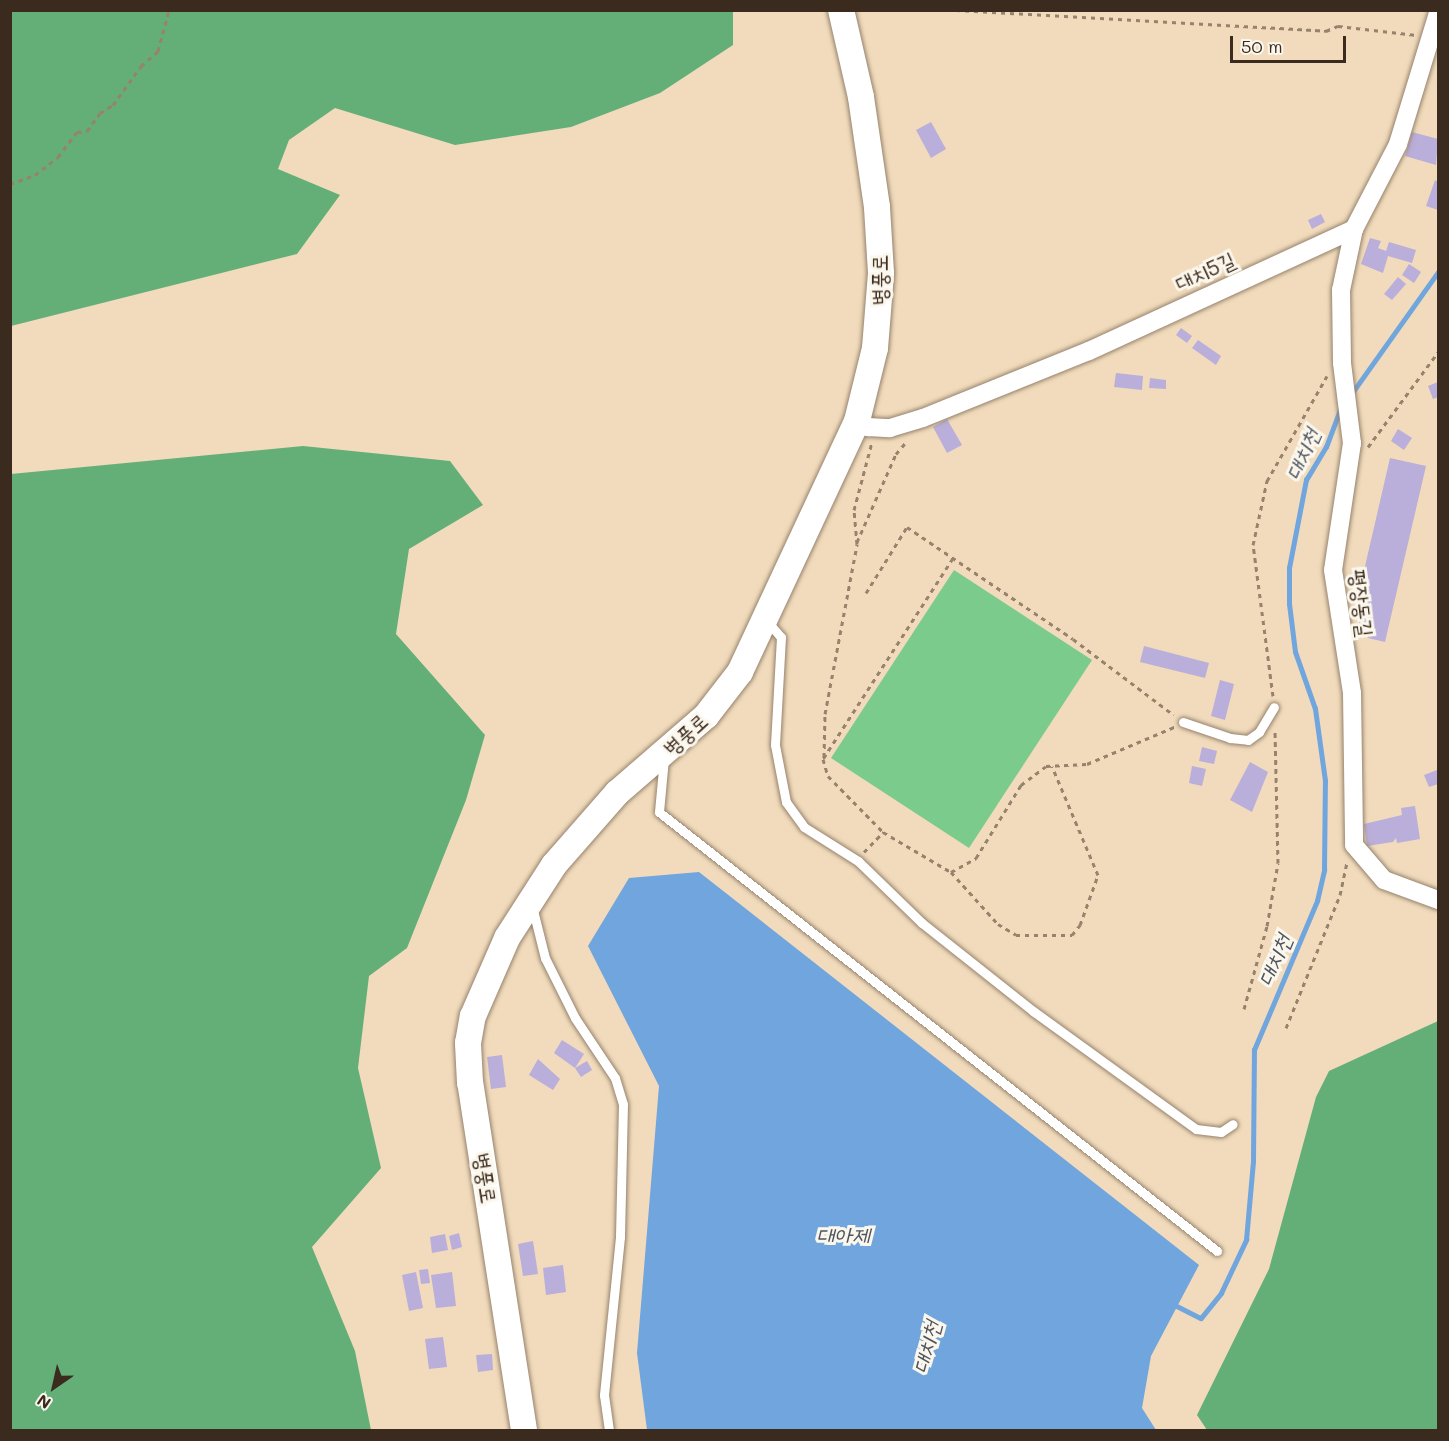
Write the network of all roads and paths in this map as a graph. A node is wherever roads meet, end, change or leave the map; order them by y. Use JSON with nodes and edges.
{"nodes":[{"id":1,"x":169,"y":10,"type":"edge"},
{"id":2,"x":841,"y":10,"type":"edge"},
{"id":3,"x":956,"y":10,"type":"edge"},
{"id":4,"x":1438,"y":13,"type":"edge"},
{"id":5,"x":1433,"y":36,"type":"junction"},
{"id":6,"x":10,"y":184,"type":"edge"},
{"id":7,"x":1354,"y":228,"type":"junction"},
{"id":8,"x":1438,"y":352,"type":"edge"},
{"id":9,"x":1342,"y":359,"type":"junction"},
{"id":10,"x":867,"y":424,"type":"junction"},
{"id":11,"x":909,"y":439,"type":"dead end"},
{"id":12,"x":1350,"y":465,"type":"junction"},
{"id":13,"x":857,"y":544,"type":"junction"},
{"id":14,"x":953,"y":558,"type":"junction"},
{"id":15,"x":866,"y":593,"type":"dead end"},
{"id":16,"x":764,"y":618,"type":"junction"},
{"id":17,"x":1274,"y":707,"type":"junction"},
{"id":18,"x":1183,"y":722,"type":"junction"},
{"id":19,"x":665,"y":752,"type":"junction"},
{"id":20,"x":824,"y":759,"type":"junction"},
{"id":21,"x":1051,"y":766,"type":"junction"},
{"id":22,"x":883,"y":832,"type":"junction"},
{"id":23,"x":1354,"y":845,"type":"junction"},
{"id":24,"x":858,"y":861,"type":"junction"},
{"id":25,"x":951,"y":872,"type":"junction"},
{"id":26,"x":530,"y":898,"type":"junction"},
{"id":27,"x":1438,"y":900,"type":"edge"},
{"id":28,"x":1244,"y":1009,"type":"dead end"},
{"id":29,"x":1286,"y":1028,"type":"dead end"},
{"id":30,"x":1233,"y":1124,"type":"dead end"},
{"id":31,"x":1217,"y":1251,"type":"dead end"},
{"id":32,"x":524,"y":1431,"type":"edge"},
{"id":33,"x":609,"y":1431,"type":"edge"}],
"edges":[{"from":1,"to":6,"type":"path"},
{"from":2,"to":10,"type":"main road","name":"병풍로"},
{"from":3,"to":5,"type":"path"},
{"from":4,"to":5,"type":"street"},
{"from":5,"to":7,"type":"street"},
{"from":7,"to":9,"type":"street","name":"평장동길"},
{"from":7,"to":10,"type":"street","name":"대치5길"},
{"from":8,"to":12,"type":"path"},
{"from":9,"to":12,"type":"street","name":"평장동길"},
{"from":9,"to":17,"type":"path"},
{"from":10,"to":13,"type":"path"},
{"from":10,"to":16,"type":"main road","name":"병풍로"},
{"from":11,"to":13,"type":"path"},
{"from":12,"to":23,"type":"street","name":"평장동길"},
{"from":13,"to":20,"type":"path"},
{"from":14,"to":15,"type":"path"},
{"from":14,"to":18,"type":"path"},
{"from":14,"to":20,"type":"path"},
{"from":16,"to":19,"type":"main road","name":"병풍로"},
{"from":16,"to":24,"type":"lane"},
{"from":17,"to":18,"type":"lane"},
{"from":17,"to":28,"type":"path"},
{"from":18,"to":21,"type":"path"},
{"from":19,"to":26,"type":"main road","name":"병풍로"},
{"from":19,"to":31,"type":"lane"},
{"from":20,"to":22,"type":"path"},
{"from":21,"to":25,"type":"path"},
{"from":21,"to":25,"type":"path"},
{"from":22,"to":24,"type":"path"},
{"from":22,"to":25,"type":"path"},
{"from":23,"to":27,"type":"street"},
{"from":23,"to":29,"type":"path"},
{"from":24,"to":30,"type":"lane"},
{"from":26,"to":32,"type":"main road","name":"병풍로"},
{"from":26,"to":33,"type":"lane"}]}
